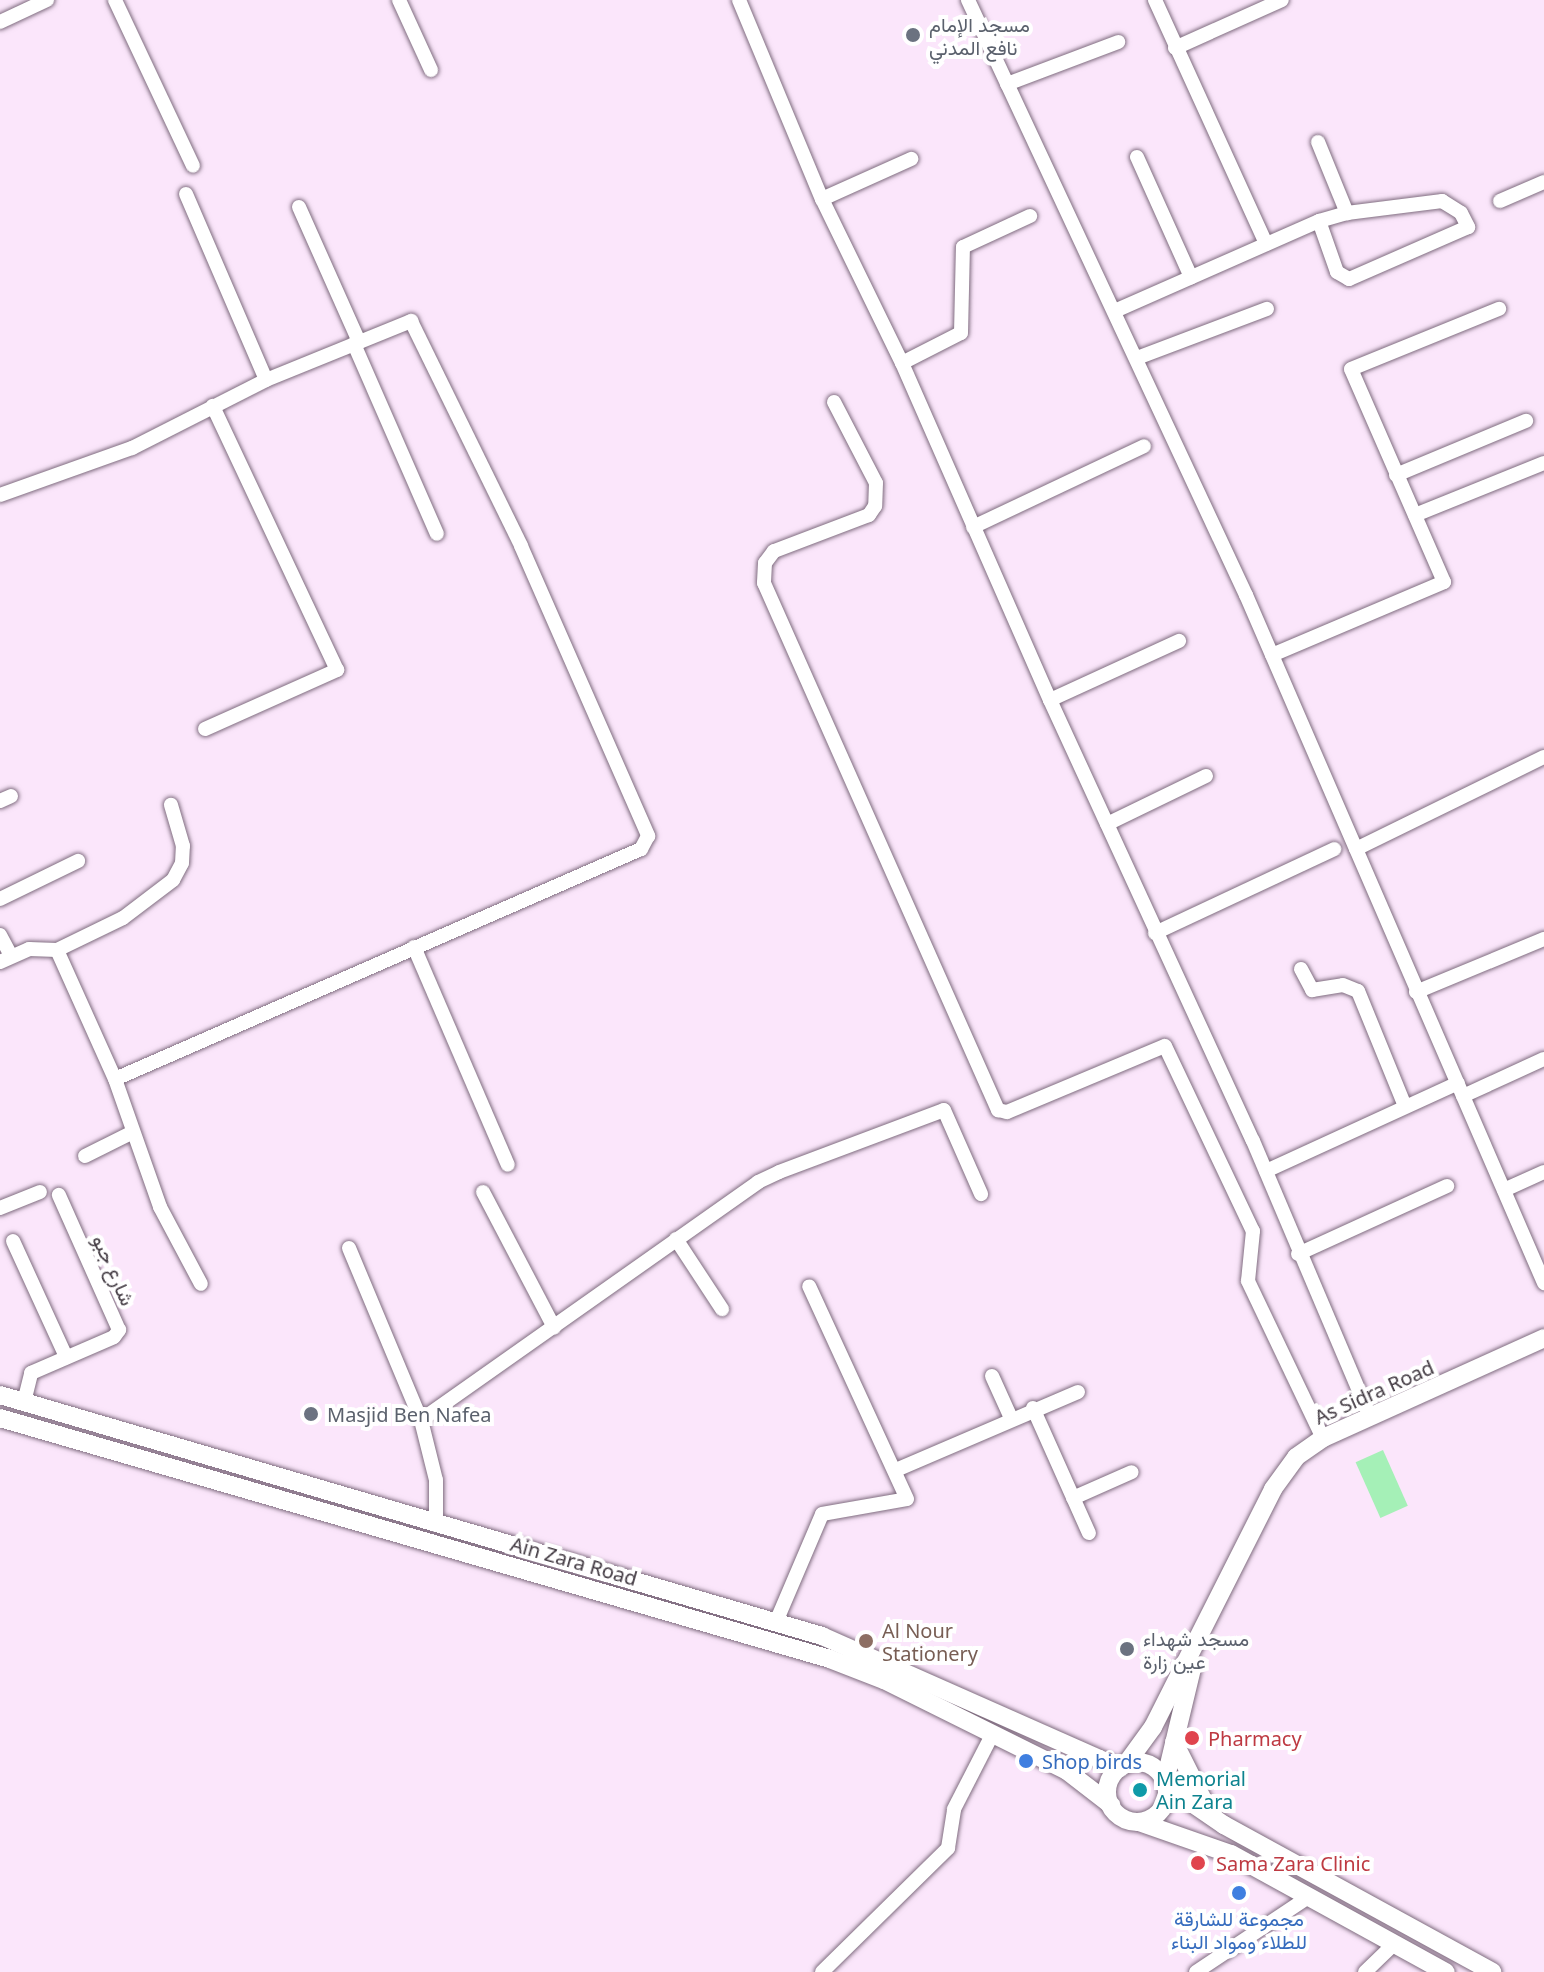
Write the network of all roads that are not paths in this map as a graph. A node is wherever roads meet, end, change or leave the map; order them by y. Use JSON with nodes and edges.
{"nodes":[{"id":1,"x":47,"y":0,"type":"edge"},
{"id":2,"x":115,"y":0,"type":"edge"},
{"id":3,"x":399,"y":0,"type":"edge"},
{"id":4,"x":739,"y":0,"type":"edge"},
{"id":5,"x":968,"y":0,"type":"edge"},
{"id":6,"x":1155,"y":0,"type":"edge"},
{"id":7,"x":1282,"y":0,"type":"edge"},
{"id":8,"x":0,"y":22,"type":"edge"},
{"id":9,"x":1118,"y":42,"type":"dead end"},
{"id":10,"x":1175,"y":48,"type":"junction"},
{"id":11,"x":431,"y":70,"type":"dead end"},
{"id":12,"x":1007,"y":84,"type":"junction"},
{"id":13,"x":1318,"y":142,"type":"dead end"},
{"id":14,"x":1137,"y":157,"type":"dead end"},
{"id":15,"x":911,"y":159,"type":"dead end"},
{"id":16,"x":193,"y":166,"type":"dead end"},
{"id":17,"x":1544,"y":182,"type":"edge"},
{"id":18,"x":186,"y":194,"type":"dead end"},
{"id":19,"x":822,"y":199,"type":"junction"},
{"id":20,"x":1500,"y":201,"type":"dead end"},
{"id":21,"x":299,"y":207,"type":"dead end"},
{"id":22,"x":1347,"y":213,"type":"junction"},
{"id":23,"x":1030,"y":216,"type":"dead end"},
{"id":24,"x":1319,"y":221,"type":"junction"},
{"id":25,"x":1266,"y":244,"type":"junction"},
{"id":26,"x":1191,"y":277,"type":"junction"},
{"id":27,"x":1267,"y":309,"type":"dead end"},
{"id":28,"x":1499,"y":309,"type":"dead end"},
{"id":29,"x":1117,"y":310,"type":"junction"},
{"id":30,"x":356,"y":343,"type":"junction"},
{"id":31,"x":1137,"y":358,"type":"junction"},
{"id":32,"x":902,"y":363,"type":"junction"},
{"id":33,"x":266,"y":380,"type":"junction"},
{"id":34,"x":834,"y":402,"type":"dead end"},
{"id":35,"x":213,"y":406,"type":"junction"},
{"id":36,"x":1526,"y":421,"type":"dead end"},
{"id":37,"x":1144,"y":446,"type":"dead end"},
{"id":38,"x":1544,"y":463,"type":"edge"},
{"id":39,"x":1396,"y":475,"type":"junction"},
{"id":40,"x":0,"y":495,"type":"edge"},
{"id":41,"x":1415,"y":515,"type":"junction"},
{"id":42,"x":973,"y":527,"type":"junction"},
{"id":43,"x":437,"y":534,"type":"dead end"},
{"id":44,"x":1179,"y":641,"type":"dead end"},
{"id":45,"x":1272,"y":655,"type":"junction"},
{"id":46,"x":1050,"y":700,"type":"junction"},
{"id":47,"x":205,"y":729,"type":"dead end"},
{"id":48,"x":1544,"y":757,"type":"edge"},
{"id":49,"x":1206,"y":776,"type":"dead end"},
{"id":50,"x":171,"y":805,"type":"dead end"},
{"id":51,"x":1107,"y":824,"type":"junction"},
{"id":52,"x":1334,"y":849,"type":"dead end"},
{"id":53,"x":1356,"y":849,"type":"junction"},
{"id":54,"x":78,"y":861,"type":"dead end"},
{"id":55,"x":0,"y":899,"type":"edge"},
{"id":56,"x":1155,"y":933,"type":"junction"},
{"id":57,"x":0,"y":935,"type":"edge"},
{"id":58,"x":1544,"y":939,"type":"edge"},
{"id":59,"x":414,"y":947,"type":"junction"},
{"id":60,"x":57,"y":950,"type":"junction"},
{"id":61,"x":5,"y":959,"type":"edge"},
{"id":62,"x":1301,"y":969,"type":"dead end"},
{"id":63,"x":1416,"y":992,"type":"junction"},
{"id":64,"x":1544,"y":1059,"type":"edge"},
{"id":65,"x":115,"y":1079,"type":"junction"},
{"id":66,"x":1461,"y":1090,"type":"junction"},
{"id":67,"x":1405,"y":1106,"type":"junction"},
{"id":68,"x":131,"y":1133,"type":"junction"},
{"id":69,"x":85,"y":1156,"type":"dead end"},
{"id":70,"x":508,"y":1165,"type":"dead end"},
{"id":71,"x":1266,"y":1171,"type":"junction"},
{"id":72,"x":1544,"y":1172,"type":"edge"},
{"id":73,"x":1447,"y":1186,"type":"dead end"},
{"id":74,"x":1504,"y":1190,"type":"junction"},
{"id":75,"x":40,"y":1192,"type":"dead end"},
{"id":76,"x":483,"y":1192,"type":"dead end"},
{"id":77,"x":981,"y":1194,"type":"dead end"},
{"id":78,"x":59,"y":1195,"type":"dead end"},
{"id":79,"x":0,"y":1208,"type":"edge"},
{"id":80,"x":676,"y":1239,"type":"junction"},
{"id":81,"x":13,"y":1241,"type":"dead end"},
{"id":82,"x":349,"y":1248,"type":"dead end"},
{"id":83,"x":1298,"y":1254,"type":"junction"},
{"id":84,"x":1544,"y":1283,"type":"edge"},
{"id":85,"x":201,"y":1284,"type":"dead end"},
{"id":86,"x":809,"y":1286,"type":"dead end"},
{"id":87,"x":722,"y":1309,"type":"dead end"},
{"id":88,"x":554,"y":1327,"type":"junction"},
{"id":89,"x":1544,"y":1338,"type":"edge"},
{"id":90,"x":66,"y":1357,"type":"junction"},
{"id":91,"x":992,"y":1376,"type":"dead end"},
{"id":92,"x":1078,"y":1392,"type":"dead end"},
{"id":93,"x":0,"y":1395,"type":"edge"},
{"id":94,"x":24,"y":1402,"type":"junction"},
{"id":95,"x":1033,"y":1408,"type":"junction"},
{"id":96,"x":1370,"y":1416,"type":"junction"},
{"id":97,"x":0,"y":1418,"type":"edge"},
{"id":98,"x":1011,"y":1418,"type":"junction"},
{"id":99,"x":421,"y":1420,"type":"junction"},
{"id":100,"x":1323,"y":1438,"type":"junction"},
{"id":101,"x":896,"y":1470,"type":"junction"},
{"id":102,"x":1132,"y":1472,"type":"dead end"},
{"id":103,"x":1073,"y":1498,"type":"junction"},
{"id":104,"x":436,"y":1525,"type":"junction"},
{"id":105,"x":1089,"y":1533,"type":"dead end"},
{"id":106,"x":776,"y":1622,"type":"junction"},
{"id":107,"x":1194,"y":1653,"type":"junction"},
{"id":108,"x":993,"y":1733,"type":"junction"},
{"id":109,"x":1174,"y":1742,"type":"junction"},
{"id":110,"x":1090,"y":1756,"type":"junction"},
{"id":111,"x":1123,"y":1766,"type":"junction"},
{"id":112,"x":1080,"y":1779,"type":"junction"},
{"id":113,"x":1166,"y":1784,"type":"junction"},
{"id":114,"x":1111,"y":1805,"type":"junction"},
{"id":115,"x":1193,"y":1806,"type":"junction"},
{"id":116,"x":1214,"y":1820,"type":"junction"},
{"id":117,"x":1139,"y":1822,"type":"junction"},
{"id":118,"x":1185,"y":1836,"type":"junction"},
{"id":119,"x":1310,"y":1896,"type":"junction"},
{"id":120,"x":1394,"y":1944,"type":"junction"},
{"id":121,"x":822,"y":1972,"type":"edge"},
{"id":122,"x":1196,"y":1972,"type":"edge"},
{"id":123,"x":1365,"y":1972,"type":"edge"},
{"id":124,"x":1446,"y":1972,"type":"edge"},
{"id":125,"x":1492,"y":1972,"type":"edge"}],
"edges":[{"from":1,"to":8,"type":"street"},
{"from":2,"to":16,"type":"street"},
{"from":3,"to":11,"type":"street"},
{"from":4,"to":19,"type":"street"},
{"from":5,"to":12,"type":"street"},
{"from":6,"to":10,"type":"street"},
{"from":7,"to":10,"type":"street"},
{"from":9,"to":12,"type":"street"},
{"from":10,"to":25,"type":"street"},
{"from":12,"to":29,"type":"street"},
{"from":13,"to":22,"type":"street"},
{"from":14,"to":26,"type":"street"},
{"from":15,"to":19,"type":"street"},
{"from":17,"to":20,"type":"street"},
{"from":18,"to":33,"type":"street"},
{"from":19,"to":32,"type":"street"},
{"from":21,"to":30,"type":"street"},
{"from":22,"to":24,"type":"street"},
{"from":22,"to":24,"type":"street"},
{"from":23,"to":32,"type":"street"},
{"from":24,"to":25,"type":"street"},
{"from":25,"to":26,"type":"street"},
{"from":26,"to":29,"type":"street"},
{"from":27,"to":31,"type":"street"},
{"from":28,"to":39,"type":"street"},
{"from":29,"to":31,"type":"street"},
{"from":30,"to":33,"type":"street"},
{"from":30,"to":43,"type":"street"},
{"from":30,"to":59,"type":"street"},
{"from":31,"to":45,"type":"street"},
{"from":32,"to":42,"type":"street"},
{"from":33,"to":35,"type":"street"},
{"from":34,"to":100,"type":"street"},
{"from":35,"to":40,"type":"street"},
{"from":35,"to":47,"type":"street"},
{"from":36,"to":39,"type":"street"},
{"from":37,"to":42,"type":"street"},
{"from":38,"to":41,"type":"street"},
{"from":39,"to":41,"type":"street"},
{"from":41,"to":45,"type":"street"},
{"from":42,"to":46,"type":"street"},
{"from":44,"to":46,"type":"street"},
{"from":45,"to":53,"type":"street"},
{"from":46,"to":51,"type":"street"},
{"from":48,"to":53,"type":"street"},
{"from":49,"to":51,"type":"street"},
{"from":50,"to":60,"type":"street"},
{"from":51,"to":56,"type":"street"},
{"from":52,"to":56,"type":"street"},
{"from":53,"to":63,"type":"street"},
{"from":54,"to":55,"type":"street"},
{"from":56,"to":71,"type":"street"},
{"from":57,"to":61,"type":"street"},
{"from":58,"to":63,"type":"street"},
{"from":59,"to":65,"type":"street"},
{"from":59,"to":70,"type":"street"},
{"from":60,"to":61,"type":"street"},
{"from":60,"to":65,"type":"street"},
{"from":62,"to":67,"type":"street"},
{"from":63,"to":66,"type":"street"},
{"from":64,"to":66,"type":"street"},
{"from":65,"to":68,"type":"street"},
{"from":66,"to":67,"type":"street"},
{"from":66,"to":74,"type":"street"},
{"from":67,"to":71,"type":"street"},
{"from":68,"to":69,"type":"street"},
{"from":68,"to":85,"type":"street"},
{"from":71,"to":83,"type":"street"},
{"from":72,"to":74,"type":"street"},
{"from":73,"to":83,"type":"street"},
{"from":74,"to":84,"type":"street"},
{"from":75,"to":79,"type":"street"},
{"from":76,"to":88,"type":"street"},
{"from":77,"to":80,"type":"street"},
{"from":78,"to":90,"type":"street","name":"شارع جبو"},
{"from":80,"to":87,"type":"street"},
{"from":80,"to":88,"type":"street"},
{"from":81,"to":90,"type":"street"},
{"from":82,"to":99,"type":"street"},
{"from":83,"to":96,"type":"street"},
{"from":86,"to":101,"type":"street"},
{"from":88,"to":99,"type":"street"},
{"from":89,"to":96,"type":"main road","name":"As Sidra Road"},
{"from":90,"to":94,"type":"street","name":"شارع جبو"},
{"from":91,"to":98,"type":"street"},
{"from":92,"to":95,"type":"street"},
{"from":93,"to":94,"type":"main road","name":"Ain Zara Road"},
{"from":94,"to":104,"type":"main road","name":"Ain Zara Road"},
{"from":95,"to":98,"type":"street"},
{"from":95,"to":103,"type":"street"},
{"from":96,"to":100,"type":"main road","name":"As Sidra Road"},
{"from":97,"to":108,"type":"main road","name":"Ain Zara Road"},
{"from":98,"to":101,"type":"street"},
{"from":99,"to":104,"type":"street"},
{"from":100,"to":107,"type":"main road","name":"As Sidra Road"},
{"from":101,"to":106,"type":"street"},
{"from":102,"to":103,"type":"street"},
{"from":103,"to":105,"type":"street"},
{"from":104,"to":106,"type":"main road","name":"Ain Zara Road"},
{"from":106,"to":110,"type":"main road","name":"Ain Zara Road"},
{"from":107,"to":109,"type":"main road"},
{"from":107,"to":111,"type":"main road"},
{"from":108,"to":112,"type":"main road","name":"Ain Zara Road"},
{"from":108,"to":121,"type":"street"},
{"from":109,"to":113,"type":"main road"},
{"from":109,"to":116,"type":"main road"},
{"from":110,"to":111,"type":"main road","name":"Ain Zara Road"},
{"from":110,"to":112,"type":"main road"},
{"from":111,"to":113,"type":"main road"},
{"from":111,"to":114,"type":"main road"},
{"from":112,"to":114,"type":"main road","name":"Ain Zara Road"},
{"from":113,"to":115,"type":"main road"},
{"from":113,"to":117,"type":"main road"},
{"from":114,"to":117,"type":"main road"},
{"from":115,"to":116,"type":"main road"},
{"from":115,"to":118,"type":"main road"},
{"from":116,"to":125,"type":"main road"},
{"from":117,"to":118,"type":"main road"},
{"from":118,"to":119,"type":"main road"},
{"from":119,"to":120,"type":"main road"},
{"from":119,"to":122,"type":"street"},
{"from":120,"to":123,"type":"street"},
{"from":120,"to":124,"type":"main road"}]}
